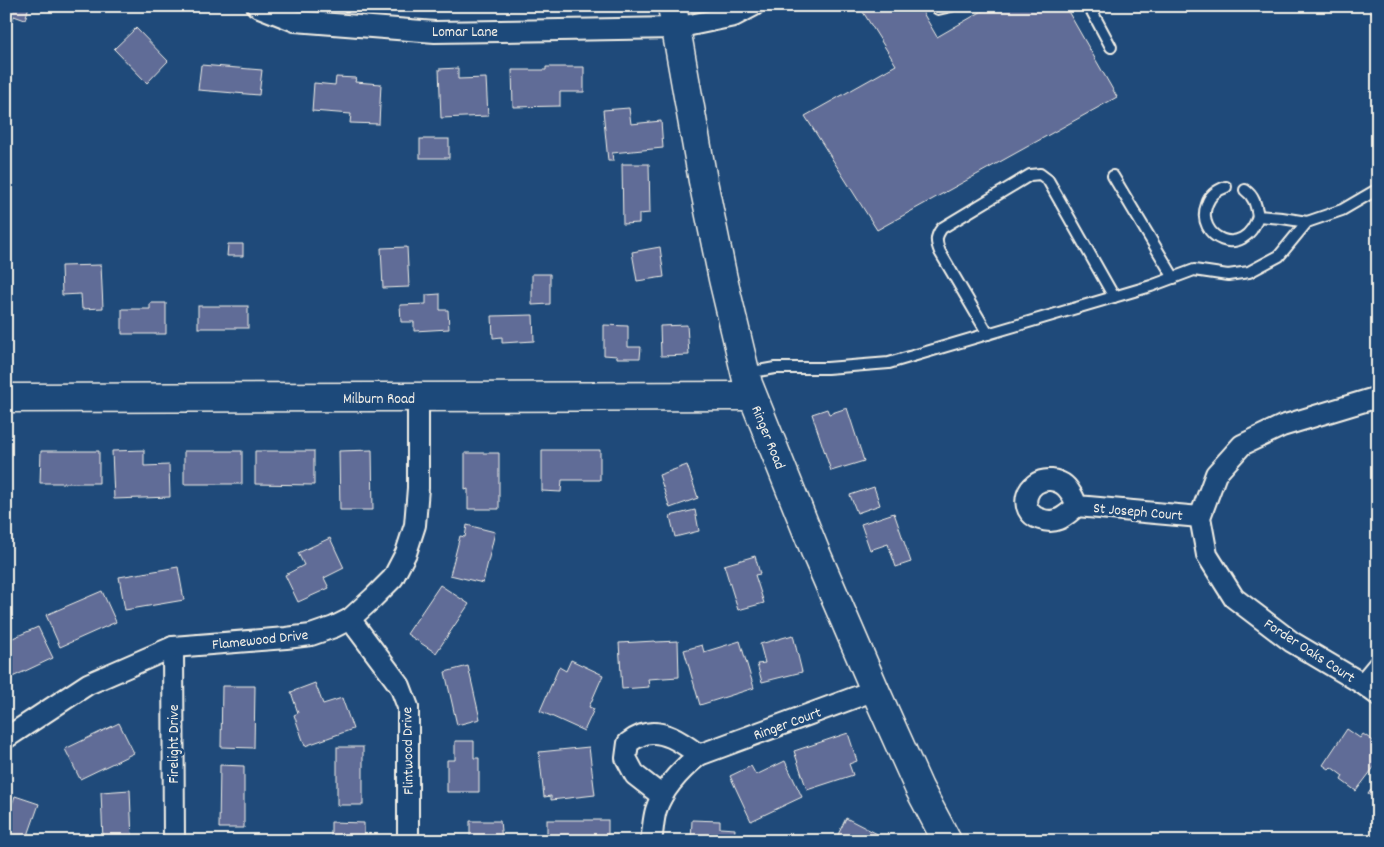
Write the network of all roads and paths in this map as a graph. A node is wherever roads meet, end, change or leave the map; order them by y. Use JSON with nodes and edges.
{"nodes":[{"id":1,"x":256,"y":6,"type":"edge"},
{"id":2,"x":753,"y":6,"type":"edge"},
{"id":3,"x":934,"y":6,"type":"edge"},
{"id":4,"x":950,"y":6,"type":"edge"},
{"id":5,"x":1089,"y":6,"type":"edge"},
{"id":6,"x":1375,"y":6,"type":"edge"},
{"id":7,"x":1378,"y":11,"type":"edge"},
{"id":8,"x":674,"y":17,"type":"edge"},
{"id":9,"x":1112,"y":47,"type":"dead end"},
{"id":10,"x":1113,"y":176,"type":"dead end"},
{"id":11,"x":1226,"y":187,"type":"dead end"},
{"id":12,"x":1245,"y":190,"type":"dead end"},
{"id":13,"x":1378,"y":190,"type":"edge"},
{"id":14,"x":1258,"y":216,"type":"junction"},
{"id":15,"x":1307,"y":222,"type":"junction"},
{"id":16,"x":1174,"y":278,"type":"junction"},
{"id":17,"x":1114,"y":297,"type":"junction"},
{"id":18,"x":988,"y":334,"type":"junction"},
{"id":19,"x":749,"y":384,"type":"junction"},
{"id":20,"x":1378,"y":397,"type":"edge"},
{"id":21,"x":6,"y":398,"type":"edge"},
{"id":22,"x":418,"y":398,"type":"junction"},
{"id":23,"x":1077,"y":506,"type":"dead end"},
{"id":24,"x":1200,"y":517,"type":"junction"},
{"id":25,"x":350,"y":619,"type":"junction"},
{"id":26,"x":173,"y":647,"type":"junction"},
{"id":27,"x":1378,"y":666,"type":"edge"},
{"id":28,"x":1370,"y":689,"type":"edge"},
{"id":29,"x":875,"y":690,"type":"junction"},
{"id":30,"x":6,"y":738,"type":"edge"},
{"id":31,"x":699,"y":755,"type":"junction"},
{"id":32,"x":662,"y":796,"type":"junction"},
{"id":33,"x":174,"y":841,"type":"edge"},
{"id":34,"x":408,"y":841,"type":"edge"},
{"id":35,"x":651,"y":841,"type":"edge"},
{"id":36,"x":947,"y":841,"type":"edge"}],
"edges":[{"from":1,"to":8,"type":"street","name":"Lomar Lane"},
{"from":2,"to":8,"type":"street","name":"Lomar Lane"},
{"from":3,"to":4,"type":"lane"},
{"from":5,"to":9,"type":"lane"},
{"from":6,"to":7,"type":"lane"},
{"from":8,"to":19,"type":"street","name":"Ringer Road"},
{"from":10,"to":16,"type":"lane"},
{"from":11,"to":14,"type":"lane"},
{"from":12,"to":14,"type":"lane"},
{"from":13,"to":15,"type":"lane"},
{"from":14,"to":15,"type":"lane"},
{"from":15,"to":16,"type":"lane"},
{"from":16,"to":17,"type":"lane"},
{"from":17,"to":18,"type":"lane"},
{"from":17,"to":18,"type":"lane"},
{"from":18,"to":19,"type":"lane"},
{"from":19,"to":22,"type":"street","name":"Milburn Road"},
{"from":19,"to":29,"type":"street","name":"Ringer Road"},
{"from":20,"to":24,"type":"street"},
{"from":21,"to":22,"type":"street","name":"Milburn Road"},
{"from":22,"to":25,"type":"street","name":"Flamewood Drive"},
{"from":23,"to":24,"type":"street","name":"St Joseph Court"},
{"from":24,"to":28,"type":"street","name":"Forder Oaks Court"},
{"from":25,"to":26,"type":"street","name":"Flamewood Drive"},
{"from":25,"to":34,"type":"street","name":"Flintwood Drive"},
{"from":26,"to":30,"type":"street","name":"Flamewood Drive"},
{"from":26,"to":33,"type":"street","name":"Firelight Drive"},
{"from":27,"to":28,"type":"street"},
{"from":29,"to":31,"type":"street","name":"Ringer Court"},
{"from":29,"to":36,"type":"street","name":"Ringer Road"},
{"from":31,"to":32,"type":"street","name":"Ringer Court"},
{"from":31,"to":32,"type":"street"},
{"from":32,"to":35,"type":"street","name":"Ringer Court"}]}
